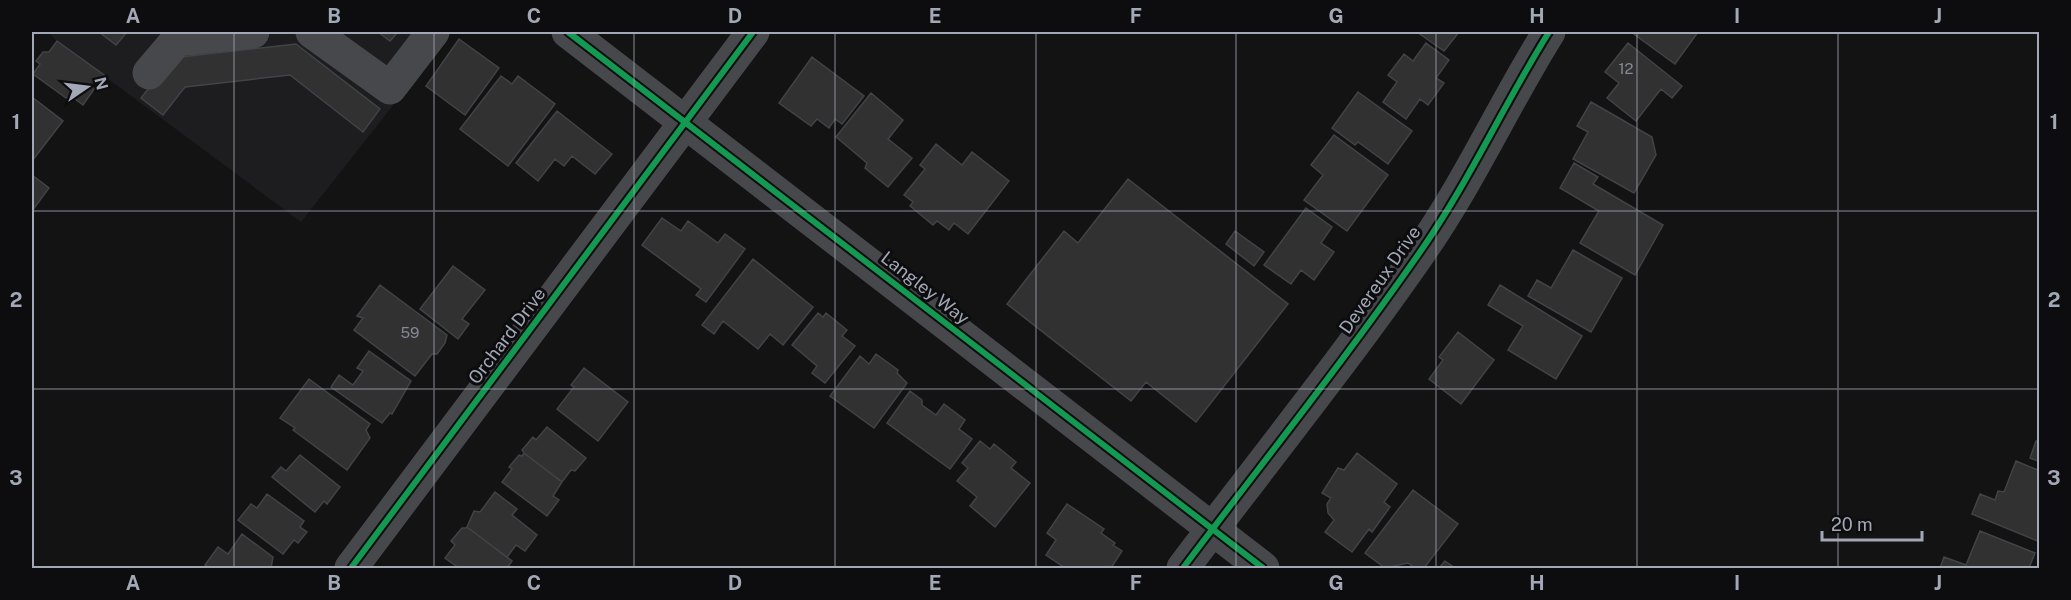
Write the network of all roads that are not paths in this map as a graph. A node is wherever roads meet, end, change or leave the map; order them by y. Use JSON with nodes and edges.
{"nodes":[{"id":1,"x":253,"y":32,"type":"edge"},
{"id":2,"x":312,"y":32,"type":"edge"},
{"id":3,"x":434,"y":32,"type":"edge"},
{"id":4,"x":568,"y":32,"type":"edge"},
{"id":5,"x":753,"y":32,"type":"edge"},
{"id":6,"x":1549,"y":32,"type":"edge"},
{"id":7,"x":149,"y":73,"type":"dead end"},
{"id":8,"x":686,"y":121,"type":"junction"},
{"id":9,"x":1212,"y":529,"type":"junction"},
{"id":10,"x":351,"y":568,"type":"edge"},
{"id":11,"x":1183,"y":568,"type":"edge"},
{"id":12,"x":1263,"y":568,"type":"edge"}],
"edges":[{"from":1,"to":7,"type":"street"},
{"from":2,"to":3,"type":"street"},
{"from":4,"to":8,"type":"street","name":"Langley Way"},
{"from":5,"to":8,"type":"street","name":"Orchard Drive"},
{"from":6,"to":9,"type":"street","name":"Devereux Drive"},
{"from":8,"to":9,"type":"street","name":"Langley Way"},
{"from":8,"to":10,"type":"street","name":"Orchard Drive"},
{"from":9,"to":11,"type":"street","name":"Devereux Drive"},
{"from":9,"to":12,"type":"street","name":"Langley Way"}]}
